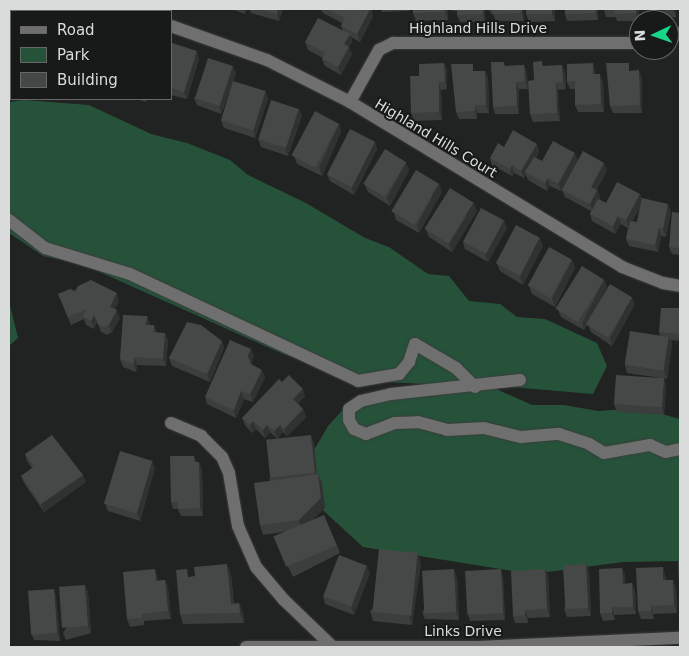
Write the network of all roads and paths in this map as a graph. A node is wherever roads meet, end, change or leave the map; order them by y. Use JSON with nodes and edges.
{"nodes":[{"id":1,"x":172,"y":26,"type":"edge"},
{"id":2,"x":629,"y":42,"type":"edge"},
{"id":3,"x":350,"y":102,"type":"junction"},
{"id":4,"x":9,"y":220,"type":"edge"},
{"id":5,"x":680,"y":286,"type":"edge"},
{"id":6,"x":520,"y":380,"type":"dead end"},
{"id":7,"x":475,"y":387,"type":"junction"},
{"id":8,"x":172,"y":423,"type":"dead end"},
{"id":9,"x":680,"y":449,"type":"edge"},
{"id":10,"x":680,"y":638,"type":"edge"},
{"id":11,"x":331,"y":645,"type":"junction"},
{"id":12,"x":246,"y":647,"type":"edge"}],
"edges":[{"from":1,"to":3,"type":"street","name":"Highland Hills Court"},
{"from":2,"to":3,"type":"street","name":"Highland Hills Drive"},
{"from":3,"to":5,"type":"street","name":"Highland Hills Court"},
{"from":4,"to":7,"type":"street"},
{"from":6,"to":7,"type":"street"},
{"from":7,"to":9,"type":"street"},
{"from":8,"to":11,"type":"street"},
{"from":10,"to":11,"type":"street","name":"Links Drive"},
{"from":11,"to":12,"type":"street","name":"Links Drive"}]}
